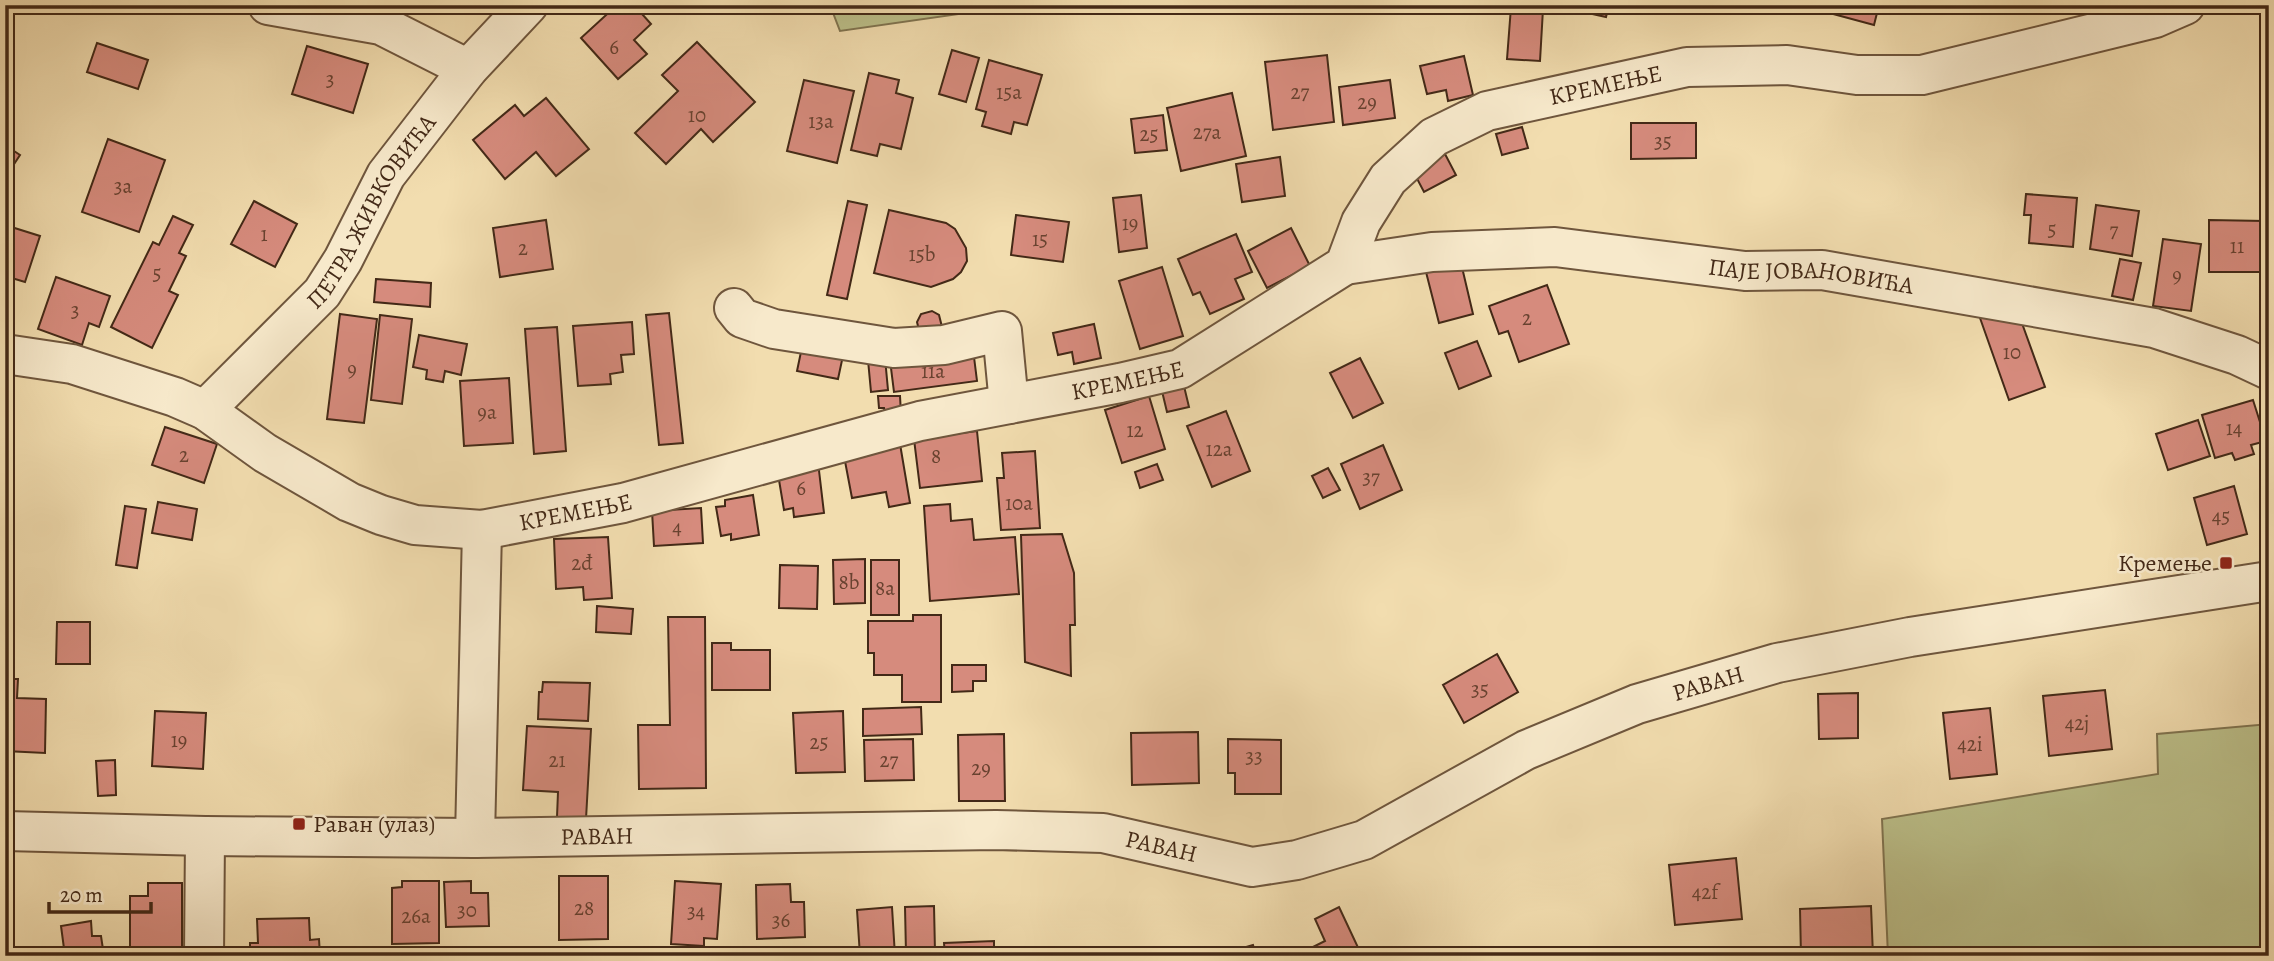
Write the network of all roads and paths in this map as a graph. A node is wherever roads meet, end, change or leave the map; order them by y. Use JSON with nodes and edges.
{"nodes":[{"id":1,"x":249,"y":5,"type":"edge"},
{"id":2,"x":257,"y":5,"type":"edge"},
{"id":3,"x":268,"y":5,"type":"edge"},
{"id":4,"x":527,"y":5,"type":"edge"},
{"id":5,"x":2185,"y":5,"type":"edge"},
{"id":6,"x":468,"y":69,"type":"junction"},
{"id":7,"x":1345,"y":265,"type":"junction"},
{"id":8,"x":734,"y":308,"type":"dead end"},
{"id":9,"x":5,"y":354,"type":"edge"},
{"id":10,"x":2269,"y":370,"type":"edge"},
{"id":11,"x":1009,"y":404,"type":"junction"},
{"id":12,"x":205,"y":410,"type":"junction"},
{"id":13,"x":482,"y":530,"type":"junction"},
{"id":14,"x":2269,"y":581,"type":"edge"},
{"id":15,"x":5,"y":831,"type":"edge"},
{"id":16,"x":205,"y":836,"type":"junction"},
{"id":17,"x":475,"y":838,"type":"junction"},
{"id":18,"x":204,"y":956,"type":"edge"}],
"edges":[{"from":1,"to":2,"type":"street"},
{"from":3,"to":6,"type":"street"},
{"from":4,"to":6,"type":"street","name":"ПЕТРА ЖИВКОВИЋА"},
{"from":5,"to":7,"type":"street","name":"КРЕМЕЊЕ"},
{"from":6,"to":12,"type":"street","name":"ПЕТРА ЖИВКОВИЋА"},
{"from":7,"to":10,"type":"street","name":"ПАЈЕ ЈОВАНОВИЋА"},
{"from":7,"to":11,"type":"street","name":"КРЕМЕЊЕ"},
{"from":8,"to":11,"type":"street"},
{"from":9,"to":12,"type":"street","name":"КРЕМЕЊЕ"},
{"from":11,"to":13,"type":"street","name":"КРЕМЕЊЕ"},
{"from":12,"to":13,"type":"street","name":"КРЕМЕЊЕ"},
{"from":13,"to":17,"type":"street"},
{"from":14,"to":17,"type":"street","name":"РАВАН"},
{"from":15,"to":16,"type":"street","name":"РАВАН"},
{"from":16,"to":17,"type":"street","name":"РАВАН"},
{"from":16,"to":18,"type":"street"}]}
